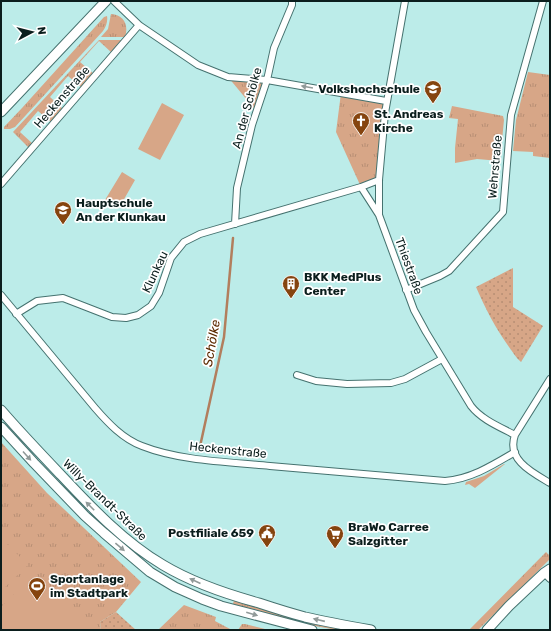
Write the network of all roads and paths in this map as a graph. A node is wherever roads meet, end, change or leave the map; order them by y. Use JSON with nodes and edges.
{"nodes":[{"id":1,"x":106,"y":1,"type":"edge"},
{"id":2,"x":114,"y":1,"type":"edge"},
{"id":3,"x":292,"y":1,"type":"edge"},
{"id":4,"x":405,"y":1,"type":"edge"},
{"id":5,"x":543,"y":1,"type":"edge"},
{"id":6,"x":139,"y":25,"type":"junction"},
{"id":7,"x":267,"y":80,"type":"junction"},
{"id":8,"x":386,"y":101,"type":"junction"},
{"id":9,"x":1,"y":112,"type":"edge"},
{"id":10,"x":379,"y":180,"type":"junction"},
{"id":11,"x":1,"y":184,"type":"edge"},
{"id":12,"x":361,"y":187,"type":"junction"},
{"id":13,"x":379,"y":215,"type":"junction"},
{"id":14,"x":235,"y":224,"type":"junction"},
{"id":15,"x":406,"y":290,"type":"junction"},
{"id":16,"x":1,"y":295,"type":"edge"},
{"id":17,"x":16,"y":314,"type":"junction"},
{"id":18,"x":442,"y":358,"type":"junction"},
{"id":19,"x":297,"y":375,"type":"dead end"},
{"id":20,"x":550,"y":379,"type":"edge"},
{"id":21,"x":1,"y":410,"type":"edge"},
{"id":22,"x":1,"y":427,"type":"edge"},
{"id":23,"x":515,"y":435,"type":"junction"},
{"id":24,"x":515,"y":452,"type":"junction"},
{"id":25,"x":550,"y":483,"type":"edge"},
{"id":26,"x":550,"y":566,"type":"edge"},
{"id":27,"x":548,"y":574,"type":"edge"},
{"id":28,"x":312,"y":630,"type":"edge"},
{"id":29,"x":371,"y":630,"type":"edge"},
{"id":30,"x":487,"y":630,"type":"edge"}],
"edges":[{"from":1,"to":9,"type":"street"},
{"from":2,"to":6,"type":"street"},
{"from":3,"to":7,"type":"street","name":"An der Schölke"},
{"from":4,"to":8,"type":"street","name":"Thiestraße"},
{"from":5,"to":15,"type":"street","name":"Wehrstraße"},
{"from":6,"to":7,"type":"street"},
{"from":6,"to":11,"type":"street","name":"Heckenstraße"},
{"from":8,"to":7,"type":"street","one_way":true},
{"from":7,"to":14,"type":"street","name":"An der Schölke"},
{"from":8,"to":10,"type":"street","name":"Thiestraße"},
{"from":10,"to":12,"type":"street","name":"Klunkau"},
{"from":10,"to":13,"type":"street","name":"Thiestraße"},
{"from":12,"to":13,"type":"street"},
{"from":12,"to":14,"type":"street","name":"Klunkau"},
{"from":13,"to":15,"type":"street","name":"Thiestraße"},
{"from":14,"to":17,"type":"street","name":"Klunkau"},
{"from":15,"to":18,"type":"street","name":"Thiestraße"},
{"from":16,"to":17,"type":"street","name":"Heckenstraße"},
{"from":17,"to":24,"type":"street","name":"Heckenstraße"},
{"from":18,"to":19,"type":"street"},
{"from":18,"to":23,"type":"street","name":"Thiestraße"},
{"from":20,"to":23,"type":"street"},
{"from":29,"to":21,"type":"street","name":"Willy-Brandt-Straße","one_way":true},
{"from":22,"to":28,"type":"street","name":"Willy-Brandt-Straße","one_way":true},
{"from":23,"to":24,"type":"street"},
{"from":24,"to":25,"type":"street"},
{"from":26,"to":27,"type":"street"},
{"from":27,"to":30,"type":"street"}]}
